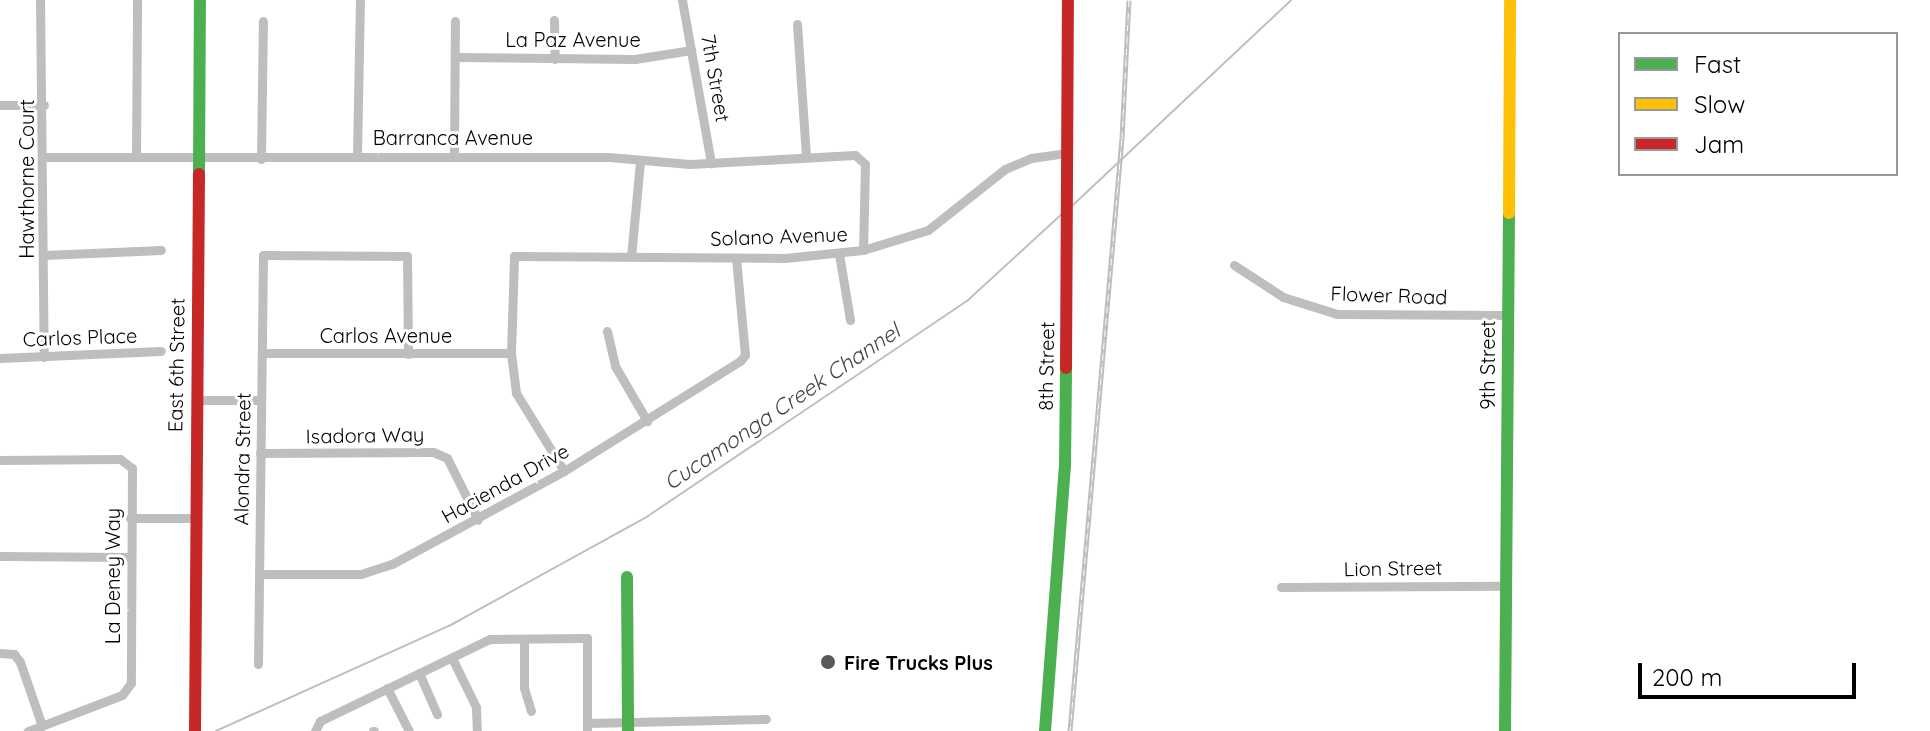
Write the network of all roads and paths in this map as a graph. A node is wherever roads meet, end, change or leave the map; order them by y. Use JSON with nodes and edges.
{"nodes":[{"id":1,"x":40,"y":0,"type":"edge"},
{"id":2,"x":137,"y":0,"type":"edge"},
{"id":3,"x":200,"y":0,"type":"edge"},
{"id":4,"x":360,"y":0,"type":"edge"},
{"id":5,"x":682,"y":0,"type":"edge"},
{"id":6,"x":1068,"y":0,"type":"edge"},
{"id":7,"x":1510,"y":0,"type":"edge"},
{"id":8,"x":554,"y":20,"type":"dead end"},
{"id":9,"x":263,"y":21,"type":"dead end"},
{"id":10,"x":455,"y":21,"type":"dead end"},
{"id":11,"x":797,"y":24,"type":"dead end"},
{"id":12,"x":691,"y":50,"type":"junction"},
{"id":13,"x":455,"y":57,"type":"junction"},
{"id":14,"x":555,"y":59,"type":"junction"},
{"id":15,"x":0,"y":105,"type":"edge"},
{"id":16,"x":44,"y":105,"type":"junction"},
{"id":17,"x":1066,"y":153,"type":"junction"},
{"id":18,"x":357,"y":155,"type":"junction"},
{"id":19,"x":454,"y":155,"type":"junction"},
{"id":20,"x":136,"y":156,"type":"junction"},
{"id":21,"x":806,"y":156,"type":"junction"},
{"id":22,"x":44,"y":157,"type":"junction"},
{"id":23,"x":199,"y":159,"type":"junction"},
{"id":24,"x":261,"y":159,"type":"junction"},
{"id":25,"x":640,"y":161,"type":"junction"},
{"id":26,"x":711,"y":163,"type":"junction"},
{"id":27,"x":161,"y":250,"type":"dead end"},
{"id":28,"x":863,"y":250,"type":"junction"},
{"id":29,"x":839,"y":254,"type":"junction"},
{"id":30,"x":45,"y":255,"type":"junction"},
{"id":31,"x":631,"y":257,"type":"junction"},
{"id":32,"x":736,"y":258,"type":"junction"},
{"id":33,"x":1234,"y":265,"type":"dead end"},
{"id":34,"x":1507,"y":315,"type":"junction"},
{"id":35,"x":850,"y":320,"type":"dead end"},
{"id":36,"x":607,"y":331,"type":"dead end"},
{"id":37,"x":161,"y":351,"type":"dead end"},
{"id":38,"x":262,"y":353,"type":"junction"},
{"id":39,"x":511,"y":353,"type":"junction"},
{"id":40,"x":408,"y":354,"type":"junction"},
{"id":41,"x":44,"y":357,"type":"junction"},
{"id":42,"x":0,"y":358,"type":"edge"},
{"id":43,"x":196,"y":400,"type":"junction"},
{"id":44,"x":261,"y":400,"type":"junction"},
{"id":45,"x":647,"y":421,"type":"junction"},
{"id":46,"x":260,"y":453,"type":"junction"},
{"id":47,"x":0,"y":460,"type":"edge"},
{"id":48,"x":564,"y":471,"type":"junction"},
{"id":49,"x":130,"y":518,"type":"junction"},
{"id":50,"x":195,"y":518,"type":"junction"},
{"id":51,"x":478,"y":520,"type":"junction"},
{"id":52,"x":0,"y":556,"type":"edge"},
{"id":53,"x":129,"y":557,"type":"junction"},
{"id":54,"x":259,"y":574,"type":"junction"},
{"id":55,"x":627,"y":577,"type":"dead end"},
{"id":56,"x":1506,"y":586,"type":"junction"},
{"id":57,"x":1281,"y":587,"type":"dead end"},
{"id":58,"x":524,"y":639,"type":"junction"},
{"id":59,"x":0,"y":653,"type":"edge"},
{"id":60,"x":452,"y":658,"type":"junction"},
{"id":61,"x":258,"y":664,"type":"dead end"},
{"id":62,"x":419,"y":673,"type":"junction"},
{"id":63,"x":387,"y":688,"type":"junction"},
{"id":64,"x":531,"y":711,"type":"dead end"},
{"id":65,"x":437,"y":714,"type":"dead end"},
{"id":66,"x":766,"y":719,"type":"dead end"},
{"id":67,"x":42,"y":726,"type":"junction"},
{"id":68,"x":587,"y":727,"type":"edge"},
{"id":69,"x":628,"y":727,"type":"edge"},
{"id":70,"x":195,"y":729,"type":"edge"},
{"id":71,"x":28,"y":731,"type":"edge"},
{"id":72,"x":315,"y":731,"type":"edge"},
{"id":73,"x":409,"y":731,"type":"edge"},
{"id":74,"x":477,"y":731,"type":"edge"},
{"id":75,"x":1045,"y":731,"type":"edge"},
{"id":76,"x":1505,"y":731,"type":"edge"}],
"edges":[{"from":1,"to":16,"type":"street","name":"Hawthorne Court"},
{"from":2,"to":20,"type":"street"},
{"from":3,"to":23,"type":"street","name":"East 6th Street"},
{"from":4,"to":18,"type":"street"},
{"from":5,"to":12,"type":"street","name":"7th Street"},
{"from":6,"to":17,"type":"street","name":"8th Street"},
{"from":7,"to":34,"type":"street","name":"9th Street"},
{"from":8,"to":14,"type":"street"},
{"from":9,"to":24,"type":"street"},
{"from":10,"to":13,"type":"street"},
{"from":11,"to":21,"type":"street"},
{"from":12,"to":14,"type":"street","name":"La Paz Avenue"},
{"from":12,"to":26,"type":"street","name":"7th Street"},
{"from":13,"to":14,"type":"street","name":"La Paz Avenue"},
{"from":13,"to":19,"type":"street"},
{"from":15,"to":16,"type":"street"},
{"from":16,"to":22,"type":"street","name":"Hawthorne Court"},
{"from":17,"to":28,"type":"street","name":"Solano Avenue"},
{"from":17,"to":75,"type":"street","name":"8th Street"},
{"from":18,"to":19,"type":"street","name":"Barranca Avenue"},
{"from":18,"to":24,"type":"street","name":"Barranca Avenue"},
{"from":19,"to":25,"type":"street","name":"Barranca Avenue"},
{"from":20,"to":22,"type":"street","name":"Barranca Avenue"},
{"from":20,"to":23,"type":"street","name":"Barranca Avenue"},
{"from":21,"to":26,"type":"street","name":"Barranca Avenue"},
{"from":21,"to":28,"type":"street","name":"Barranca Avenue"},
{"from":22,"to":30,"type":"street","name":"Hawthorne Court"},
{"from":23,"to":24,"type":"street","name":"Barranca Avenue"},
{"from":23,"to":43,"type":"street","name":"East 6th Street"},
{"from":25,"to":26,"type":"street","name":"Barranca Avenue"},
{"from":25,"to":31,"type":"street"},
{"from":27,"to":30,"type":"street"},
{"from":28,"to":29,"type":"street","name":"Solano Avenue"},
{"from":29,"to":32,"type":"street","name":"Solano Avenue"},
{"from":29,"to":35,"type":"street"},
{"from":30,"to":41,"type":"street","name":"Hawthorne Court"},
{"from":31,"to":32,"type":"street","name":"Solano Avenue"},
{"from":31,"to":39,"type":"street","name":"Solano Avenue"},
{"from":32,"to":45,"type":"street","name":"Hacienda Drive"},
{"from":33,"to":34,"type":"street","name":"Flower Road"},
{"from":34,"to":56,"type":"street","name":"9th Street"},
{"from":36,"to":45,"type":"street"},
{"from":37,"to":41,"type":"street","name":"Carlos Place"},
{"from":38,"to":40,"type":"street","name":"Carlos Avenue"},
{"from":38,"to":40,"type":"street","name":"Alondra Street"},
{"from":38,"to":44,"type":"street","name":"Alondra Street"},
{"from":39,"to":40,"type":"street","name":"Carlos Avenue"},
{"from":39,"to":48,"type":"street"},
{"from":41,"to":42,"type":"street","name":"Carlos Place"},
{"from":43,"to":44,"type":"street"},
{"from":43,"to":50,"type":"street","name":"East 6th Street"},
{"from":44,"to":46,"type":"street","name":"Alondra Street"},
{"from":45,"to":48,"type":"street","name":"Hacienda Drive"},
{"from":46,"to":51,"type":"street","name":"Isadora Way"},
{"from":46,"to":54,"type":"street","name":"Alondra Street"},
{"from":47,"to":49,"type":"street","name":"La Deney Way"},
{"from":48,"to":51,"type":"street","name":"Hacienda Drive"},
{"from":49,"to":50,"type":"street"},
{"from":49,"to":53,"type":"street","name":"La Deney Way"},
{"from":50,"to":70,"type":"street","name":"East 6th Street"},
{"from":51,"to":54,"type":"street","name":"Hacienda Drive"},
{"from":52,"to":53,"type":"street"},
{"from":53,"to":67,"type":"street","name":"La Deney Way"},
{"from":54,"to":61,"type":"street","name":"Alondra Street"},
{"from":55,"to":69,"type":"street"},
{"from":56,"to":57,"type":"street","name":"Lion Street"},
{"from":56,"to":76,"type":"street","name":"9th Street"},
{"from":58,"to":60,"type":"street"},
{"from":58,"to":64,"type":"street"},
{"from":58,"to":68,"type":"street"},
{"from":59,"to":67,"type":"street"},
{"from":60,"to":62,"type":"street"},
{"from":60,"to":74,"type":"street"},
{"from":62,"to":63,"type":"street"},
{"from":62,"to":65,"type":"street"},
{"from":63,"to":72,"type":"street"},
{"from":63,"to":73,"type":"street"},
{"from":66,"to":69,"type":"street"},
{"from":67,"to":71,"type":"street"},
{"from":68,"to":69,"type":"street"}]}
